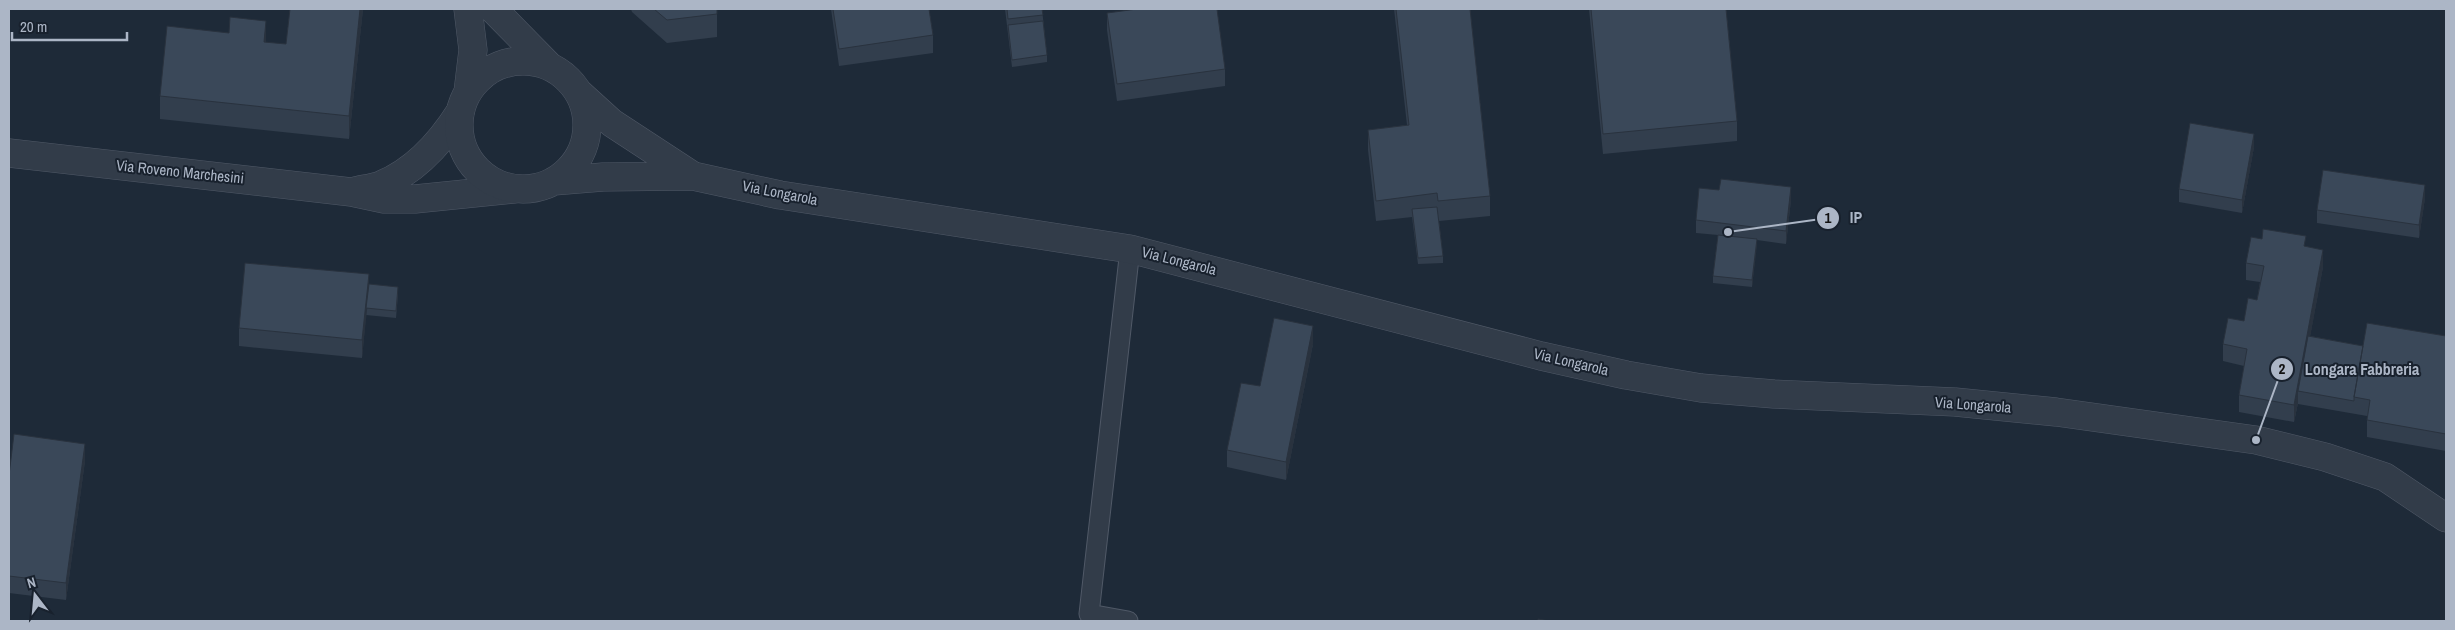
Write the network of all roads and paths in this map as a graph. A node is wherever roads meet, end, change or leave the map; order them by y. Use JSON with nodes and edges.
{"nodes":[{"id":1,"x":468,"y":9,"type":"edge"},
{"id":2,"x":493,"y":9,"type":"edge"},
{"id":3,"x":549,"y":66,"type":"junction"},
{"id":4,"x":578,"y":92,"type":"junction"},
{"id":5,"x":464,"y":102,"type":"junction"},
{"id":6,"x":9,"y":153,"type":"edge"},
{"id":7,"x":693,"y":176,"type":"junction"},
{"id":8,"x":554,"y":181,"type":"junction"},
{"id":9,"x":514,"y":189,"type":"junction"},
{"id":10,"x":351,"y":192,"type":"junction"},
{"id":11,"x":1130,"y":249,"type":"junction"},
{"id":12,"x":2446,"y":518,"type":"edge"},
{"id":13,"x":1128,"y":621,"type":"edge"}],
"edges":[{"from":1,"to":5,"type":"street"},
{"from":2,"to":3,"type":"street"},
{"from":3,"to":4,"type":"street"},
{"from":3,"to":5,"type":"street"},
{"from":4,"to":7,"type":"street","name":"Via Longarola"},
{"from":4,"to":8,"type":"street"},
{"from":5,"to":9,"type":"street"},
{"from":5,"to":10,"type":"street","name":"Via Roveno Marchesini"},
{"from":6,"to":10,"type":"street","name":"Via Roveno Marchesini"},
{"from":7,"to":8,"type":"street","name":"Via Longarola"},
{"from":7,"to":11,"type":"street","name":"Via Longarola"},
{"from":8,"to":9,"type":"street"},
{"from":9,"to":10,"type":"street","name":"Via Roveno Marchesini"},
{"from":11,"to":12,"type":"street","name":"Via Longarola"},
{"from":11,"to":13,"type":"lane"}]}
